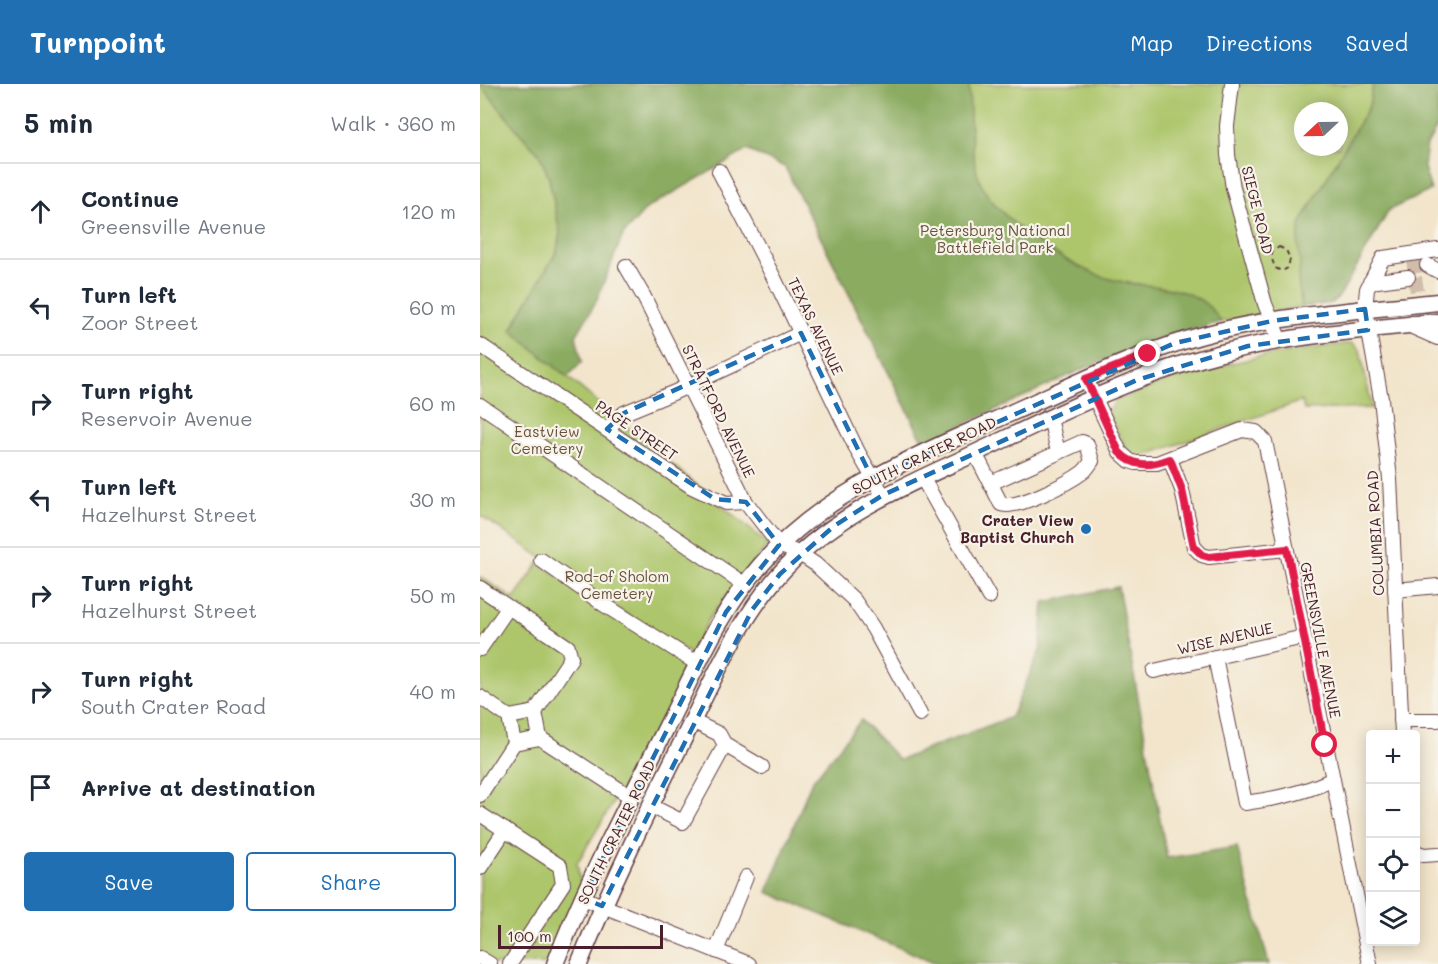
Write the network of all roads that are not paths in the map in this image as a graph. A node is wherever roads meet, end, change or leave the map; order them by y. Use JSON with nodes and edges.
{"nodes":[{"id":1,"x":1232,"y":84,"type":"edge"},
{"id":2,"x":719,"y":171,"type":"dead end"},
{"id":3,"x":1438,"y":250,"type":"edge"},
{"id":4,"x":626,"y":266,"type":"dead end"},
{"id":5,"x":1408,"y":276,"type":"tunnel mouth"},
{"id":6,"x":1370,"y":282,"type":"junction"},
{"id":7,"x":1438,"y":302,"type":"edge"},
{"id":8,"x":1365,"y":309,"type":"junction"},
{"id":9,"x":1272,"y":321,"type":"junction"},
{"id":10,"x":1438,"y":322,"type":"edge"},
{"id":11,"x":1413,"y":325,"type":"junction"},
{"id":12,"x":1368,"y":330,"type":"junction"},
{"id":13,"x":801,"y":333,"type":"junction"},
{"id":14,"x":1438,"y":336,"type":"edge"},
{"id":15,"x":1280,"y":341,"type":"junction"},
{"id":16,"x":480,"y":345,"type":"edge"},
{"id":17,"x":1086,"y":379,"type":"junction"},
{"id":18,"x":689,"y":386,"type":"junction"},
{"id":19,"x":1095,"y":398,"type":"junction"},
{"id":20,"x":480,"y":405,"type":"edge"},
{"id":21,"x":1050,"y":418,"type":"junction"},
{"id":22,"x":607,"y":429,"type":"junction"},
{"id":23,"x":1058,"y":452,"type":"junction"},
{"id":24,"x":975,"y":453,"type":"junction"},
{"id":25,"x":1170,"y":459,"type":"junction"},
{"id":26,"x":922,"y":477,"type":"junction"},
{"id":27,"x":872,"y":478,"type":"junction"},
{"id":28,"x":991,"y":483,"type":"junction"},
{"id":29,"x":883,"y":495,"type":"junction"},
{"id":30,"x":746,"y":502,"type":"junction"},
{"id":31,"x":779,"y":545,"type":"junction"},
{"id":32,"x":1287,"y":549,"type":"junction"},
{"id":33,"x":800,"y":554,"type":"junction"},
{"id":34,"x":541,"y":560,"type":"dead end"},
{"id":35,"x":744,"y":584,"type":"junction"},
{"id":36,"x":1438,"y":586,"type":"edge"},
{"id":37,"x":480,"y":588,"type":"edge"},
{"id":38,"x":1395,"y":590,"type":"junction"},
{"id":39,"x":989,"y":597,"type":"dead end"},
{"id":40,"x":508,"y":608,"type":"junction"},
{"id":41,"x":1304,"y":637,"type":"junction"},
{"id":42,"x":480,"y":649,"type":"edge"},
{"id":43,"x":1215,"y":657,"type":"junction"},
{"id":44,"x":698,"y":664,"type":"junction"},
{"id":45,"x":1154,"y":671,"type":"dead end"},
{"id":46,"x":480,"y":697,"type":"edge"},
{"id":47,"x":535,"y":712,"type":"junction"},
{"id":48,"x":920,"y":714,"type":"dead end"},
{"id":49,"x":509,"y":717,"type":"junction"},
{"id":50,"x":1438,"y":720,"type":"edge"},
{"id":51,"x":692,"y":721,"type":"junction"},
{"id":52,"x":1401,"y":727,"type":"edge"},
{"id":53,"x":540,"y":738,"type":"junction"},
{"id":54,"x":514,"y":743,"type":"junction"},
{"id":55,"x":724,"y":745,"type":"junction"},
{"id":56,"x":762,"y":767,"type":"dead end"},
{"id":57,"x":1333,"y":779,"type":"junction"},
{"id":58,"x":480,"y":795,"type":"edge"},
{"id":59,"x":631,"y":797,"type":"junction"},
{"id":60,"x":651,"y":806,"type":"junction"},
{"id":61,"x":480,"y":814,"type":"edge"},
{"id":62,"x":505,"y":830,"type":"junction"},
{"id":63,"x":1420,"y":854,"type":"edge"},
{"id":64,"x":1438,"y":854,"type":"edge"},
{"id":65,"x":480,"y":868,"type":"edge"},
{"id":66,"x":746,"y":877,"type":"dead end"},
{"id":67,"x":584,"y":898,"type":"junction"},
{"id":68,"x":603,"y":906,"type":"junction"},
{"id":69,"x":716,"y":951,"type":"junction"},
{"id":70,"x":480,"y":958,"type":"edge"},
{"id":71,"x":490,"y":964,"type":"edge"},
{"id":72,"x":510,"y":964,"type":"edge"},
{"id":73,"x":555,"y":964,"type":"edge"},
{"id":74,"x":579,"y":964,"type":"edge"},
{"id":75,"x":749,"y":964,"type":"edge"},
{"id":76,"x":1370,"y":964,"type":"edge"}],
"edges":[{"from":1,"to":9,"type":"street","name":"SIEGE ROAD"},
{"from":2,"to":13,"type":"street","name":"TEXAS AVENUE"},
{"from":3,"to":6,"type":"street"},
{"from":4,"to":18,"type":"street","name":"STRATFORD AVENUE"},
{"from":5,"to":6,"type":"street"},
{"from":6,"to":8,"type":"street","name":"COLUMBIA ROAD"},
{"from":7,"to":8,"type":"main road","name":"SOUTH CRATER ROAD"},
{"from":8,"to":9,"type":"main road","name":"SOUTH CRATER ROAD"},
{"from":8,"to":12,"type":"street","name":"COLUMBIA ROAD"},
{"from":9,"to":15,"type":"street","name":"SIEGE ROAD"},
{"from":9,"to":17,"type":"main road","name":"SOUTH CRATER ROAD"},
{"from":10,"to":11,"type":"main road","name":"SOUTH CRATER ROAD"},
{"from":11,"to":12,"type":"main road","name":"SOUTH CRATER ROAD"},
{"from":11,"to":14,"type":"highway"},
{"from":12,"to":15,"type":"main road","name":"SOUTH CRATER ROAD"},
{"from":12,"to":38,"type":"street","name":"COLUMBIA ROAD"},
{"from":13,"to":18,"type":"street"},
{"from":13,"to":27,"type":"street","name":"TEXAS AVENUE"},
{"from":15,"to":19,"type":"main road","name":"SOUTH CRATER ROAD"},
{"from":16,"to":22,"type":"street","name":"PAGE STREET"},
{"from":17,"to":19,"type":"street"},
{"from":17,"to":27,"type":"main road","name":"SOUTH CRATER ROAD"},
{"from":18,"to":22,"type":"street"},
{"from":18,"to":30,"type":"street","name":"STRATFORD AVENUE"},
{"from":19,"to":21,"type":"main road","name":"SOUTH CRATER ROAD"},
{"from":19,"to":25,"type":"street"},
{"from":20,"to":35,"type":"street"},
{"from":21,"to":23,"type":"street"},
{"from":21,"to":24,"type":"main road","name":"SOUTH CRATER ROAD"},
{"from":22,"to":30,"type":"street","name":"PAGE STREET"},
{"from":23,"to":28,"type":"street"},
{"from":23,"to":28,"type":"street"},
{"from":24,"to":26,"type":"main road","name":"SOUTH CRATER ROAD"},
{"from":24,"to":28,"type":"street"},
{"from":25,"to":32,"type":"street"},
{"from":25,"to":32,"type":"street","name":"GREENSVILLE AVENUE"},
{"from":26,"to":29,"type":"main road","name":"SOUTH CRATER ROAD"},
{"from":26,"to":39,"type":"street"},
{"from":27,"to":29,"type":"street","name":"TEXAS AVENUE"},
{"from":27,"to":31,"type":"main road","name":"SOUTH CRATER ROAD"},
{"from":29,"to":33,"type":"main road","name":"SOUTH CRATER ROAD"},
{"from":30,"to":31,"type":"street","name":"STRATFORD AVENUE"},
{"from":31,"to":33,"type":"street","name":"STRATFORD AVENUE"},
{"from":31,"to":35,"type":"main road","name":"SOUTH CRATER ROAD"},
{"from":32,"to":41,"type":"street","name":"GREENSVILLE AVENUE"},
{"from":33,"to":48,"type":"street","name":"STRATFORD AVENUE"},
{"from":33,"to":51,"type":"main road","name":"SOUTH CRATER ROAD"},
{"from":34,"to":44,"type":"street"},
{"from":35,"to":44,"type":"main road","name":"SOUTH CRATER ROAD"},
{"from":36,"to":38,"type":"street"},
{"from":37,"to":40,"type":"street"},
{"from":38,"to":52,"type":"street","name":"COLUMBIA ROAD"},
{"from":40,"to":42,"type":"street"},
{"from":40,"to":47,"type":"street"},
{"from":41,"to":43,"type":"street","name":"WISE AVENUE"},
{"from":41,"to":57,"type":"street","name":"GREENSVILLE AVENUE"},
{"from":43,"to":45,"type":"street","name":"WISE AVENUE"},
{"from":43,"to":57,"type":"street"},
{"from":44,"to":59,"type":"main road","name":"SOUTH CRATER ROAD"},
{"from":46,"to":49,"type":"street"},
{"from":47,"to":49,"type":"street"},
{"from":47,"to":53,"type":"street"},
{"from":49,"to":54,"type":"street"},
{"from":50,"to":52,"type":"street"},
{"from":51,"to":55,"type":"street"},
{"from":51,"to":60,"type":"main road","name":"SOUTH CRATER ROAD"},
{"from":53,"to":54,"type":"street"},
{"from":53,"to":59,"type":"street"},
{"from":54,"to":58,"type":"street"},
{"from":55,"to":56,"type":"street"},
{"from":55,"to":60,"type":"street"},
{"from":57,"to":76,"type":"street","name":"GREENSVILLE AVENUE"},
{"from":59,"to":67,"type":"main road","name":"SOUTH CRATER ROAD"},
{"from":60,"to":68,"type":"main road","name":"SOUTH CRATER ROAD"},
{"from":61,"to":62,"type":"street"},
{"from":62,"to":65,"type":"street"},
{"from":62,"to":72,"type":"street"},
{"from":63,"to":64,"type":"street"},
{"from":66,"to":69,"type":"street"},
{"from":67,"to":68,"type":"street"},
{"from":67,"to":73,"type":"main road","name":"SOUTH CRATER ROAD"},
{"from":68,"to":69,"type":"street"},
{"from":68,"to":74,"type":"main road","name":"SOUTH CRATER ROAD"},
{"from":69,"to":75,"type":"street"},
{"from":70,"to":71,"type":"street"}]}
